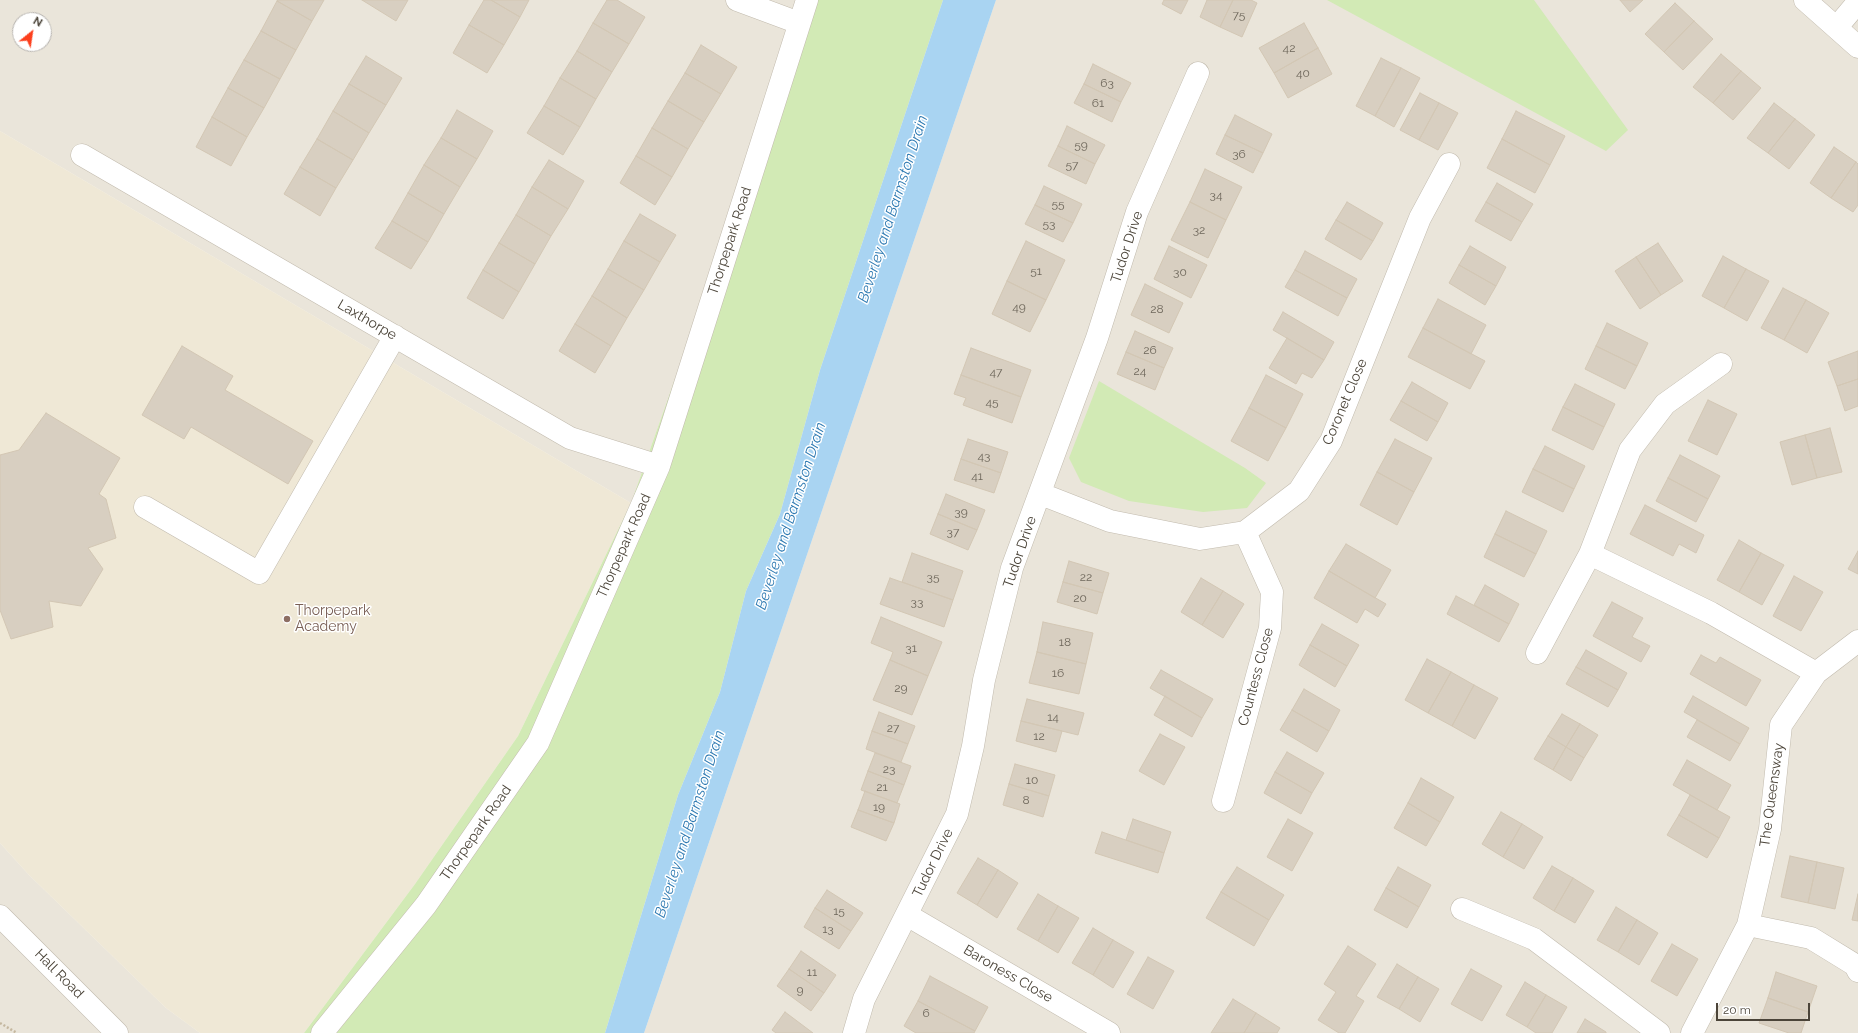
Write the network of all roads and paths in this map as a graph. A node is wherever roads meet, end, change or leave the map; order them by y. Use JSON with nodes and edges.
{"nodes":[{"id":1,"x":736,"y":0,"type":"edge"},
{"id":2,"x":807,"y":0,"type":"edge"},
{"id":3,"x":1806,"y":0,"type":"edge"},
{"id":4,"x":1858,"y":2,"type":"edge"},
{"id":5,"x":799,"y":23,"type":"junction"},
{"id":6,"x":1837,"y":28,"type":"junction"},
{"id":7,"x":1858,"y":47,"type":"edge"},
{"id":8,"x":1198,"y":73,"type":"dead end"},
{"id":9,"x":82,"y":155,"type":"dead end"},
{"id":10,"x":1449,"y":164,"type":"dead end"},
{"id":11,"x":395,"y":336,"type":"junction"},
{"id":12,"x":1721,"y":364,"type":"dead end"},
{"id":13,"x":659,"y":466,"type":"junction"},
{"id":14,"x":1041,"y":494,"type":"junction"},
{"id":15,"x":145,"y":506,"type":"dead end"},
{"id":16,"x":1245,"y":532,"type":"junction"},
{"id":17,"x":1590,"y":554,"type":"junction"},
{"id":18,"x":1858,"y":641,"type":"edge"},
{"id":19,"x":1537,"y":653,"type":"dead end"},
{"id":20,"x":1816,"y":673,"type":"junction"},
{"id":21,"x":1223,"y":801,"type":"dead end"},
{"id":22,"x":1462,"y":908,"type":"dead end"},
{"id":23,"x":907,"y":915,"type":"junction"},
{"id":24,"x":0,"y":916,"type":"edge"},
{"id":25,"x":1748,"y":925,"type":"junction"},
{"id":26,"x":1858,"y":971,"type":"edge"},
{"id":27,"x":0,"y":1023,"type":"edge"},
{"id":28,"x":17,"y":1033,"type":"edge"},
{"id":29,"x":117,"y":1033,"type":"edge"},
{"id":30,"x":322,"y":1033,"type":"edge"},
{"id":31,"x":854,"y":1033,"type":"edge"},
{"id":32,"x":1109,"y":1033,"type":"edge"},
{"id":33,"x":1658,"y":1033,"type":"edge"},
{"id":34,"x":1692,"y":1033,"type":"edge"}],
"edges":[{"from":1,"to":5,"type":"street"},
{"from":2,"to":5,"type":"street","name":"Thorpepark Road"},
{"from":3,"to":6,"type":"street"},
{"from":4,"to":6,"type":"street"},
{"from":5,"to":13,"type":"street","name":"Thorpepark Road"},
{"from":6,"to":7,"type":"street"},
{"from":8,"to":14,"type":"street","name":"Tudor Drive"},
{"from":9,"to":11,"type":"street","name":"Laxthorpe"},
{"from":10,"to":16,"type":"street","name":"Coronet Close"},
{"from":11,"to":13,"type":"street","name":"Laxthorpe"},
{"from":11,"to":15,"type":"street"},
{"from":12,"to":17,"type":"street"},
{"from":13,"to":30,"type":"street","name":"Thorpepark Road"},
{"from":14,"to":16,"type":"street","name":"Coronet Close"},
{"from":14,"to":23,"type":"street","name":"Tudor Drive"},
{"from":16,"to":21,"type":"street","name":"Countess Close"},
{"from":17,"to":19,"type":"street"},
{"from":17,"to":20,"type":"street"},
{"from":18,"to":20,"type":"street","name":"The Queensway"},
{"from":20,"to":25,"type":"street","name":"The Queensway"},
{"from":22,"to":33,"type":"street"},
{"from":23,"to":31,"type":"street","name":"Tudor Drive"},
{"from":23,"to":32,"type":"street","name":"Baroness Close"},
{"from":24,"to":29,"type":"street","name":"Hall Road"},
{"from":25,"to":26,"type":"street"},
{"from":25,"to":34,"type":"street","name":"The Queensway"},
{"from":27,"to":28,"type":"path"}]}
